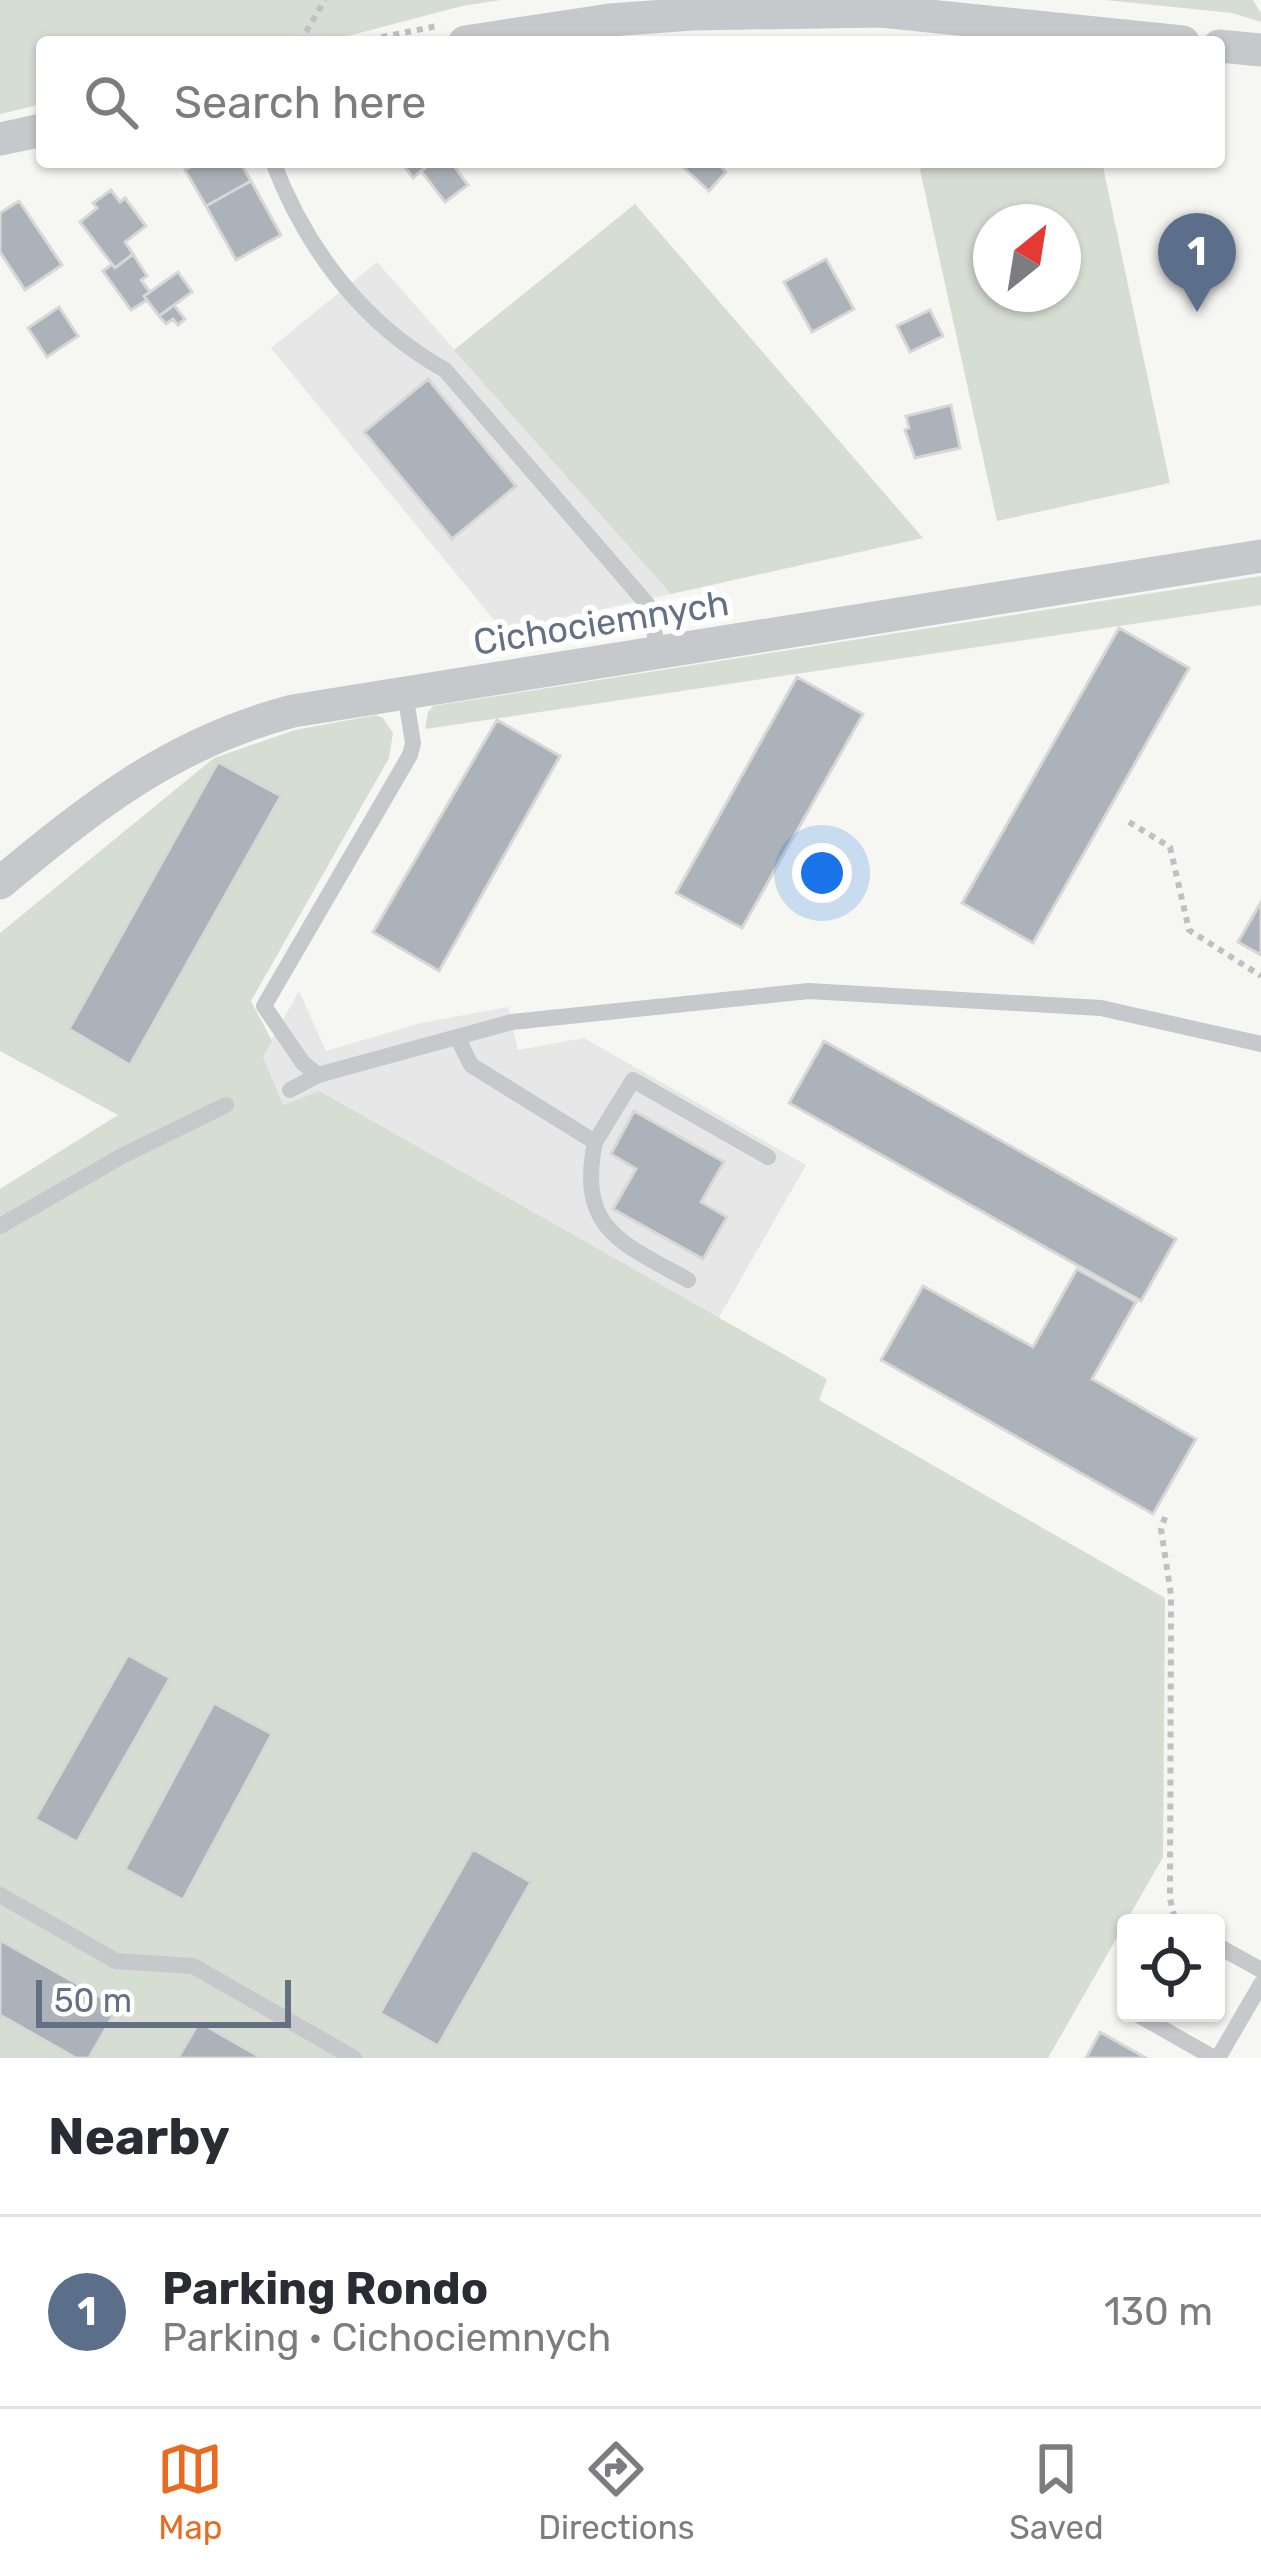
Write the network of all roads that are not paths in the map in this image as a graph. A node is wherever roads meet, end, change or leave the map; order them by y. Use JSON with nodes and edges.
{"nodes":[{"id":1,"x":505,"y":36,"type":"edge"},
{"id":2,"x":1125,"y":36,"type":"edge"},
{"id":3,"x":1225,"y":47,"type":"edge"},
{"id":4,"x":1261,"y":50,"type":"edge"},
{"id":5,"x":36,"y":131,"type":"edge"},
{"id":6,"x":0,"y":139,"type":"edge"},
{"id":7,"x":276,"y":168,"type":"edge"},
{"id":8,"x":1261,"y":556,"type":"edge"},
{"id":9,"x":659,"y":652,"type":"junction"},
{"id":10,"x":406,"y":693,"type":"junction"},
{"id":11,"x":0,"y":883,"type":"edge"},
{"id":12,"x":458,"y":1040,"type":"junction"},
{"id":13,"x":1261,"y":1044,"type":"edge"},
{"id":14,"x":319,"y":1075,"type":"junction"},
{"id":15,"x":290,"y":1090,"type":"dead end"},
{"id":16,"x":226,"y":1105,"type":"dead end"},
{"id":17,"x":596,"y":1142,"type":"junction"},
{"id":18,"x":768,"y":1157,"type":"dead end"},
{"id":19,"x":0,"y":1226,"type":"edge"},
{"id":20,"x":688,"y":1280,"type":"dead end"},
{"id":21,"x":0,"y":1895,"type":"edge"},
{"id":22,"x":1225,"y":1951,"type":"edge"},
{"id":23,"x":1261,"y":1970,"type":"edge"},
{"id":24,"x":1261,"y":1984,"type":"edge"},
{"id":25,"x":1151,"y":2022,"type":"edge"},
{"id":26,"x":354,"y":2058,"type":"edge"},
{"id":27,"x":1216,"y":2058,"type":"edge"}],
"edges":[{"from":1,"to":2,"type":"street"},
{"from":3,"to":4,"type":"street"},
{"from":5,"to":6,"type":"street"},
{"from":7,"to":9,"type":"lane"},
{"from":8,"to":9,"type":"street","name":"Cichociemnych"},
{"from":9,"to":10,"type":"street","name":"Cichociemnych"},
{"from":10,"to":11,"type":"street","name":"Cichociemnych"},
{"from":10,"to":14,"type":"lane"},
{"from":12,"to":13,"type":"lane"},
{"from":12,"to":14,"type":"lane"},
{"from":12,"to":17,"type":"lane"},
{"from":14,"to":15,"type":"lane"},
{"from":16,"to":19,"type":"lane"},
{"from":17,"to":18,"type":"lane"},
{"from":17,"to":20,"type":"lane"},
{"from":21,"to":26,"type":"lane"},
{"from":22,"to":23,"type":"lane"},
{"from":24,"to":27,"type":"lane"},
{"from":25,"to":27,"type":"lane"}]}
